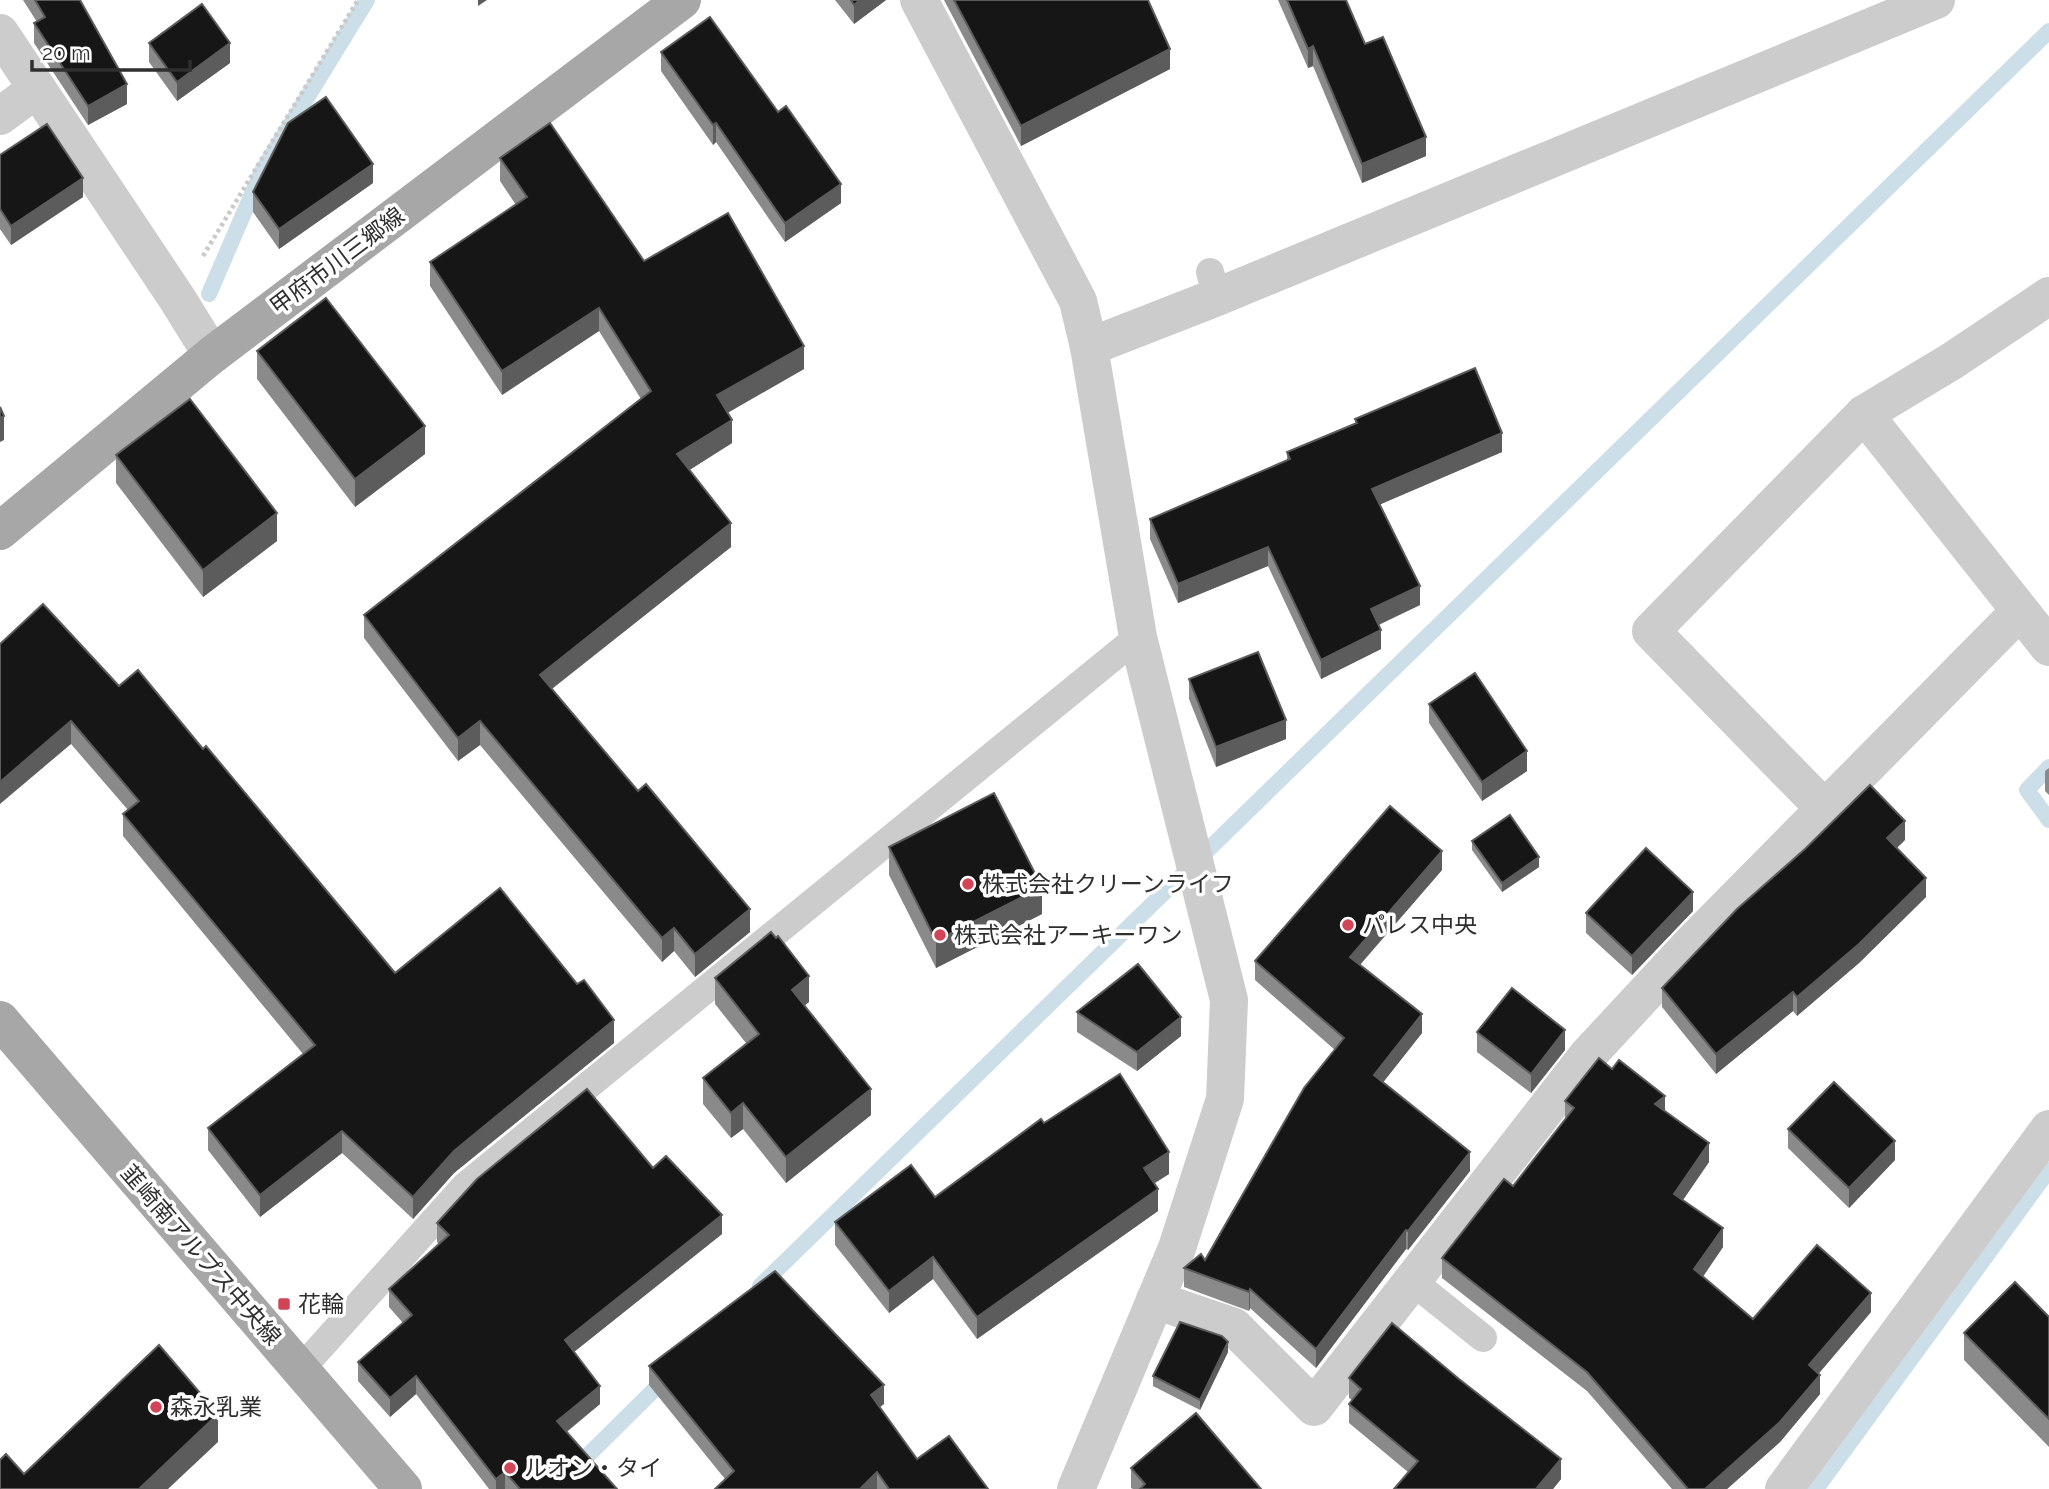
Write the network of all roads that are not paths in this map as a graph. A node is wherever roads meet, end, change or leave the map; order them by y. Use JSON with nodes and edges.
{"nodes":[{"id":1,"x":682,"y":0,"type":"edge"},
{"id":2,"x":919,"y":0,"type":"edge"},
{"id":3,"x":1936,"y":0,"type":"edge"},
{"id":4,"x":0,"y":33,"type":"edge"},
{"id":5,"x":37,"y":89,"type":"junction"},
{"id":6,"x":0,"y":116,"type":"edge"},
{"id":7,"x":2049,"y":296,"type":"edge"},
{"id":8,"x":1090,"y":347,"type":"junction"},
{"id":9,"x":212,"y":355,"type":"junction"},
{"id":10,"x":1864,"y":414,"type":"junction"},
{"id":11,"x":0,"y":531,"type":"edge"},
{"id":12,"x":2020,"y":611,"type":"junction"},
{"id":13,"x":1138,"y":637,"type":"junction"},
{"id":14,"x":2049,"y":647,"type":"edge"},
{"id":15,"x":1824,"y":808,"type":"junction"},
{"id":16,"x":0,"y":1020,"type":"edge"},
{"id":17,"x":2049,"y":1129,"type":"edge"},
{"id":18,"x":1412,"y":1281,"type":"junction"},
{"id":19,"x":1155,"y":1300,"type":"junction"},
{"id":20,"x":1483,"y":1338,"type":"dead end"},
{"id":21,"x":300,"y":1370,"type":"junction"},
{"id":22,"x":402,"y":1489,"type":"edge"},
{"id":23,"x":1076,"y":1489,"type":"edge"},
{"id":24,"x":1784,"y":1489,"type":"edge"}],
"edges":[{"from":1,"to":9,"type":"main road","name":"甲府市川三郷線"},
{"from":2,"to":8,"type":"street"},
{"from":3,"to":8,"type":"street"},
{"from":4,"to":5,"type":"street"},
{"from":5,"to":6,"type":"street"},
{"from":5,"to":9,"type":"street"},
{"from":7,"to":10,"type":"street"},
{"from":8,"to":13,"type":"street"},
{"from":9,"to":11,"type":"main road","name":"甲府市川三郷線"},
{"from":10,"to":12,"type":"street"},
{"from":10,"to":15,"type":"street"},
{"from":12,"to":14,"type":"street"},
{"from":12,"to":15,"type":"street"},
{"from":13,"to":19,"type":"street"},
{"from":13,"to":21,"type":"lane"},
{"from":15,"to":18,"type":"street"},
{"from":16,"to":21,"type":"main road","name":"韮崎南アルプス中央線"},
{"from":17,"to":24,"type":"street"},
{"from":18,"to":19,"type":"street"},
{"from":18,"to":20,"type":"lane"},
{"from":19,"to":23,"type":"street"},
{"from":21,"to":22,"type":"main road","name":"韮崎南アルプス中央線"}]}
